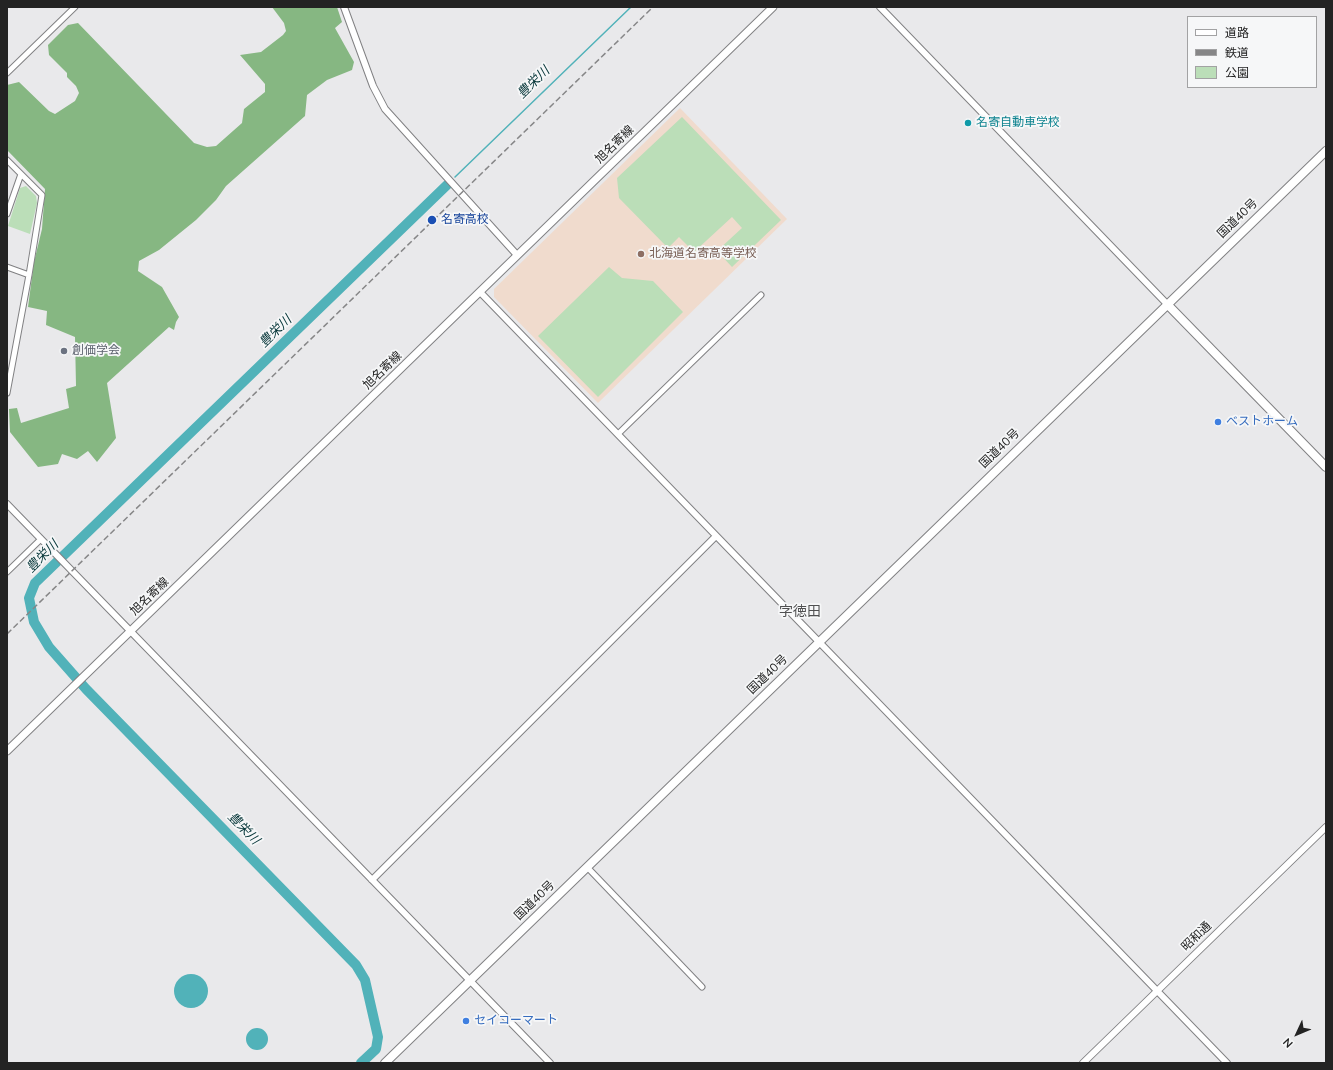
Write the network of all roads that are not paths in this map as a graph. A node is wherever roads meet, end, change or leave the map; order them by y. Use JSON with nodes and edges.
{"nodes":[{"id":1,"x":75,"y":7,"type":"edge"},
{"id":2,"x":344,"y":7,"type":"edge"},
{"id":3,"x":773,"y":7,"type":"edge"},
{"id":4,"x":880,"y":7,"type":"edge"},
{"id":5,"x":7,"y":73,"type":"edge"},
{"id":6,"x":1326,"y":151,"type":"edge"},
{"id":7,"x":7,"y":160,"type":"edge"},
{"id":8,"x":21,"y":174,"type":"junction"},
{"id":9,"x":7,"y":214,"type":"edge"},
{"id":10,"x":518,"y":254,"type":"junction"},
{"id":11,"x":7,"y":267,"type":"edge"},
{"id":12,"x":29,"y":275,"type":"junction"},
{"id":13,"x":480,"y":292,"type":"junction"},
{"id":14,"x":761,"y":294,"type":"dead end"},
{"id":15,"x":1167,"y":304,"type":"junction"},
{"id":16,"x":10,"y":361,"type":"edge"},
{"id":17,"x":7,"y":393,"type":"edge"},
{"id":18,"x":618,"y":434,"type":"junction"},
{"id":19,"x":1326,"y":467,"type":"edge"},
{"id":20,"x":7,"y":504,"type":"edge"},
{"id":21,"x":716,"y":536,"type":"junction"},
{"id":22,"x":41,"y":539,"type":"junction"},
{"id":23,"x":7,"y":572,"type":"edge"},
{"id":24,"x":130,"y":631,"type":"junction"},
{"id":25,"x":819,"y":642,"type":"junction"},
{"id":26,"x":7,"y":751,"type":"edge"},
{"id":27,"x":1326,"y":827,"type":"edge"},
{"id":28,"x":587,"y":867,"type":"junction"},
{"id":29,"x":372,"y":880,"type":"junction"},
{"id":30,"x":471,"y":980,"type":"junction"},
{"id":31,"x":702,"y":987,"type":"dead end"},
{"id":32,"x":1157,"y":991,"type":"junction"},
{"id":33,"x":385,"y":1063,"type":"edge"},
{"id":34,"x":550,"y":1063,"type":"edge"},
{"id":35,"x":1083,"y":1063,"type":"edge"},
{"id":36,"x":1226,"y":1063,"type":"edge"}],
"edges":[{"from":1,"to":5,"type":"street"},
{"from":2,"to":10,"type":"street"},
{"from":3,"to":10,"type":"main road","name":"旭名寄線"},
{"from":4,"to":15,"type":"street"},
{"from":6,"to":15,"type":"highway","name":"国道40号"},
{"from":7,"to":8,"type":"street"},
{"from":8,"to":9,"type":"street"},
{"from":8,"to":12,"type":"street"},
{"from":10,"to":13,"type":"main road","name":"旭名寄線"},
{"from":11,"to":12,"type":"street"},
{"from":12,"to":16,"type":"street"},
{"from":13,"to":18,"type":"street"},
{"from":13,"to":24,"type":"main road","name":"旭名寄線"},
{"from":14,"to":18,"type":"street"},
{"from":15,"to":19,"type":"highway"},
{"from":15,"to":25,"type":"highway","name":"国道40号"},
{"from":16,"to":17,"type":"street"},
{"from":18,"to":21,"type":"street"},
{"from":20,"to":22,"type":"street"},
{"from":21,"to":25,"type":"street"},
{"from":21,"to":29,"type":"street"},
{"from":22,"to":23,"type":"street"},
{"from":22,"to":24,"type":"street"},
{"from":24,"to":26,"type":"main road","name":"旭名寄線"},
{"from":24,"to":29,"type":"street"},
{"from":25,"to":28,"type":"highway","name":"国道40号"},
{"from":25,"to":32,"type":"street"},
{"from":27,"to":32,"type":"street","name":"昭和通"},
{"from":28,"to":30,"type":"highway","name":"国道40号"},
{"from":28,"to":31,"type":"street"},
{"from":29,"to":30,"type":"street"},
{"from":30,"to":33,"type":"highway","name":"国道40号"},
{"from":30,"to":34,"type":"street"},
{"from":32,"to":35,"type":"street","name":"昭和通"},
{"from":32,"to":36,"type":"street"}]}
